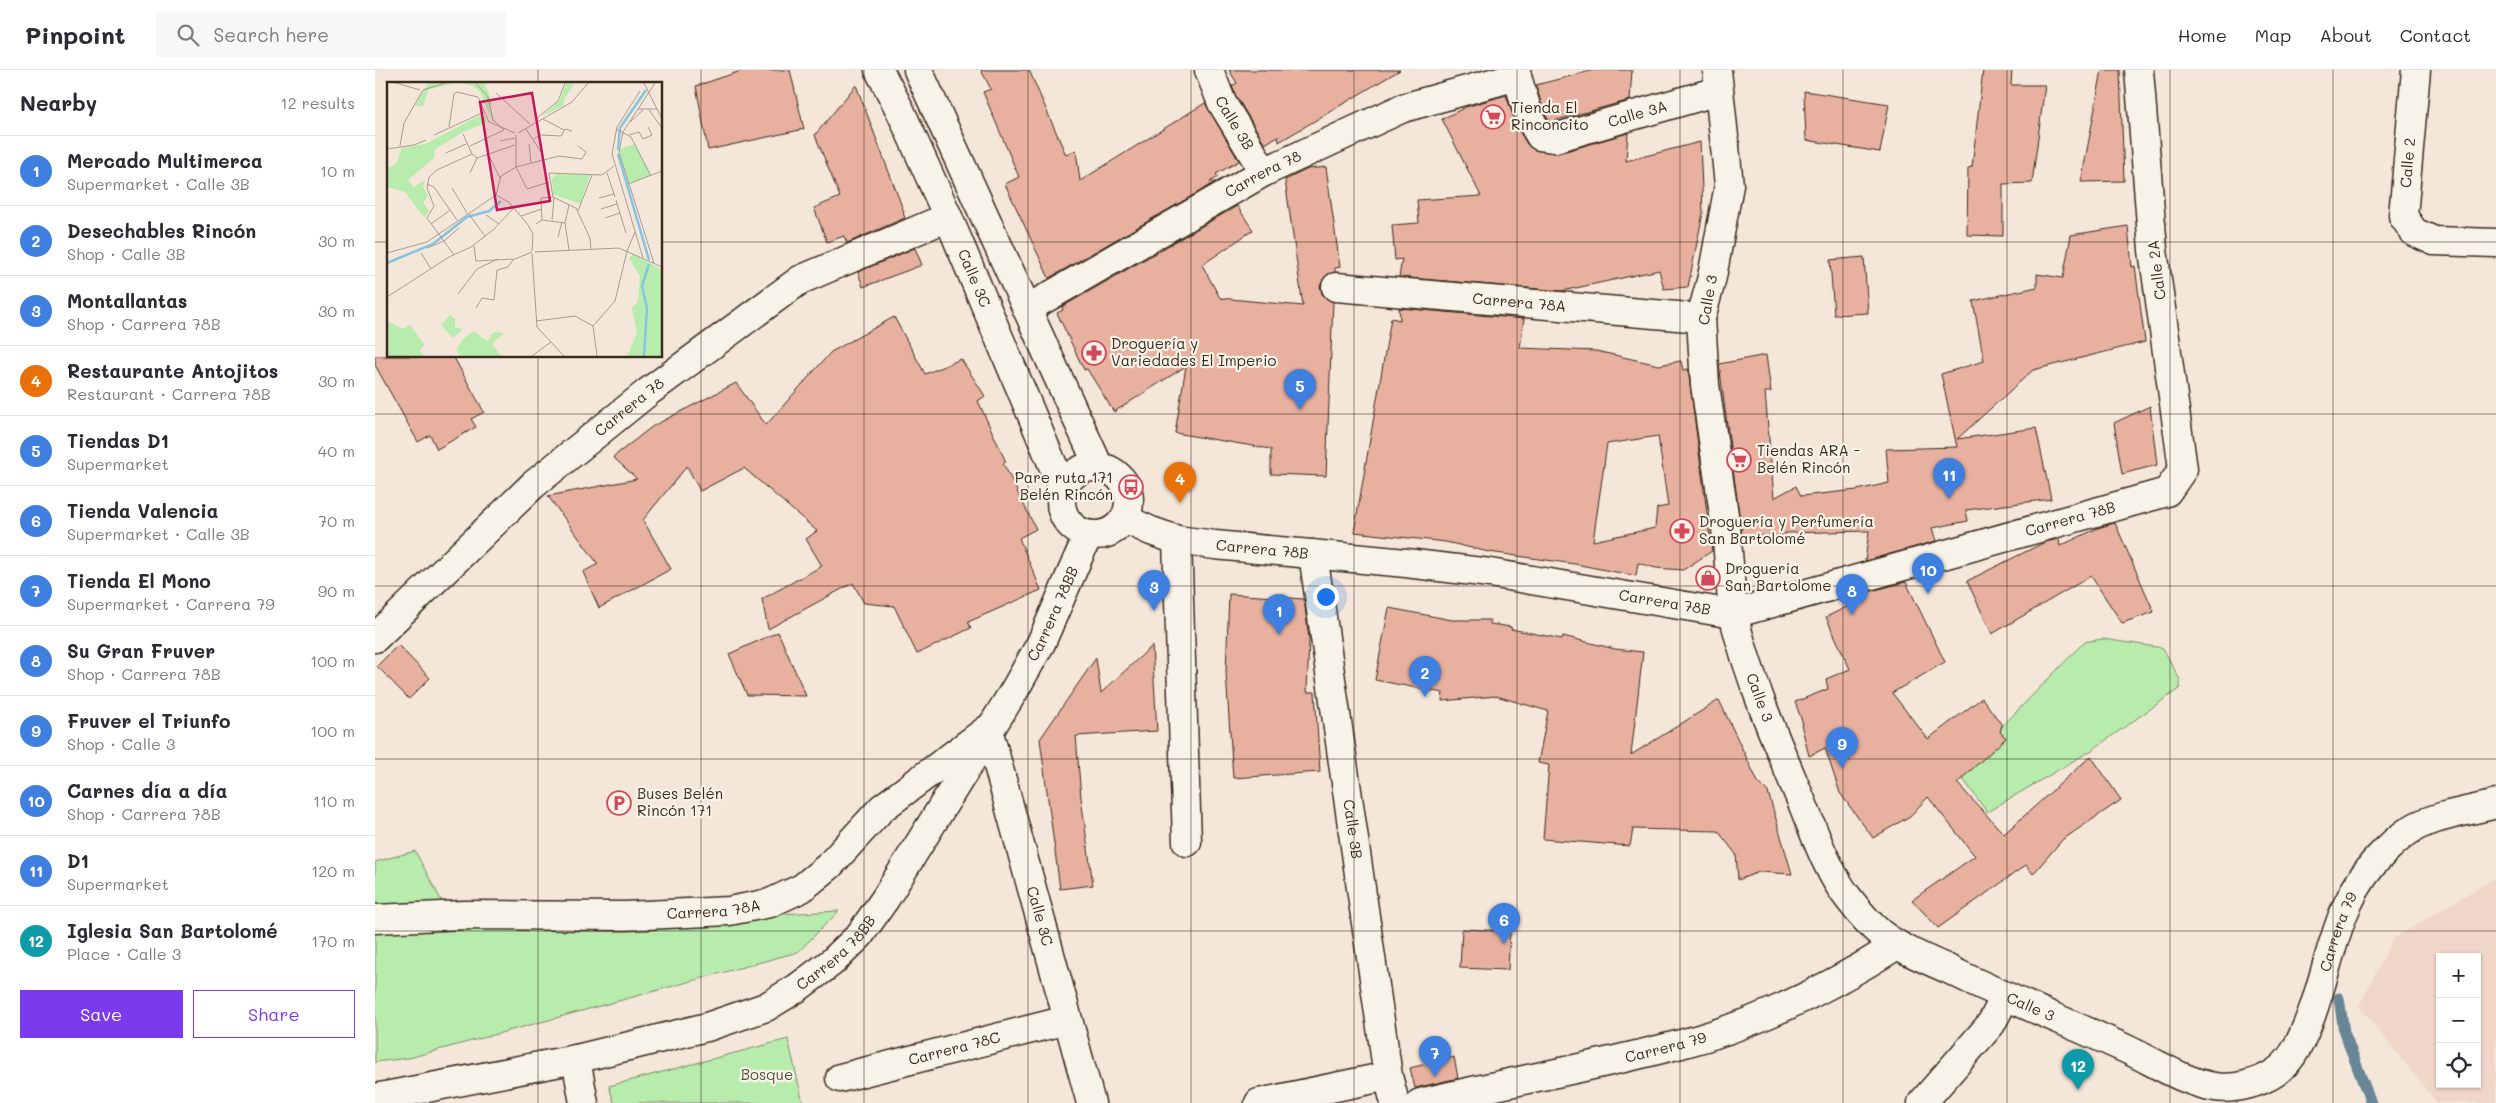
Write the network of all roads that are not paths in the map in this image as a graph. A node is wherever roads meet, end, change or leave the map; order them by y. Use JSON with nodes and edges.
{"nodes":[{"id":1,"x":879,"y":70,"type":"edge"},
{"id":2,"x":918,"y":70,"type":"edge"},
{"id":3,"x":1209,"y":70,"type":"edge"},
{"id":4,"x":2139,"y":70,"type":"edge"},
{"id":5,"x":2416,"y":70,"type":"edge"},
{"id":6,"x":1516,"y":73,"type":"edge"},
{"id":7,"x":1717,"y":80,"type":"edge"},
{"id":8,"x":1264,"y":172,"type":"junction"},
{"id":9,"x":949,"y":217,"type":"junction"},
{"id":10,"x":2496,"y":243,"type":"edge"},
{"id":11,"x":1336,"y":287,"type":"dead end"},
{"id":12,"x":1027,"y":309,"type":"junction"},
{"id":13,"x":1701,"y":318,"type":"junction"},
{"id":14,"x":1099,"y":467,"type":"junction"},
{"id":15,"x":2183,"y":469,"type":"joint"},
{"id":16,"x":1063,"y":489,"type":"junction"},
{"id":17,"x":1125,"y":519,"type":"junction"},
{"id":18,"x":1088,"y":535,"type":"junction"},
{"id":19,"x":1177,"y":540,"type":"junction"},
{"id":20,"x":1313,"y":554,"type":"junction"},
{"id":21,"x":1733,"y":614,"type":"junction"},
{"id":22,"x":375,"y":638,"type":"edge"},
{"id":23,"x":988,"y":729,"type":"junction"},
{"id":24,"x":2496,"y":804,"type":"edge"},
{"id":25,"x":1187,"y":842,"type":"dead end"},
{"id":26,"x":375,"y":919,"type":"edge"},
{"id":27,"x":1897,"y":944,"type":"junction"},
{"id":28,"x":2005,"y":997,"type":"junction"},
{"id":29,"x":1067,"y":1020,"type":"junction"},
{"id":30,"x":576,"y":1059,"type":"junction"},
{"id":31,"x":1388,"y":1076,"type":"junction"},
{"id":32,"x":840,"y":1078,"type":"dead end"},
{"id":33,"x":2220,"y":1095,"type":"edge"},
{"id":34,"x":375,"y":1098,"type":"edge"},
{"id":35,"x":584,"y":1103,"type":"edge"},
{"id":36,"x":1091,"y":1103,"type":"edge"},
{"id":37,"x":1259,"y":1103,"type":"edge"},
{"id":38,"x":1395,"y":1103,"type":"edge"},
{"id":39,"x":1419,"y":1103,"type":"edge"},
{"id":40,"x":1922,"y":1103,"type":"edge"}],
"edges":[{"from":1,"to":9,"type":"street","name":"Calle 3C"},
{"from":2,"to":12,"type":"street"},
{"from":3,"to":8,"type":"street","name":"Calle 3B"},
{"from":4,"to":15,"type":"street","name":"Calle 2A"},
{"from":5,"to":10,"type":"street","name":"Calle 2"},
{"from":6,"to":7,"type":"street","name":"Calle 3A"},
{"from":6,"to":8,"type":"street","name":"Carrera 78"},
{"from":7,"to":13,"type":"street","name":"Calle 3"},
{"from":8,"to":12,"type":"street","name":"Carrera 78"},
{"from":9,"to":16,"type":"street","name":"Calle 3C"},
{"from":9,"to":22,"type":"street","name":"Carrera 78"},
{"from":11,"to":13,"type":"street","name":"Carrera 78A"},
{"from":12,"to":14,"type":"street"},
{"from":13,"to":21,"type":"street","name":"Calle 3"},
{"from":14,"to":16,"type":"street"},
{"from":14,"to":17,"type":"street"},
{"from":15,"to":21,"type":"street","name":"Carrera 78B"},
{"from":16,"to":18,"type":"street"},
{"from":17,"to":18,"type":"street"},
{"from":17,"to":19,"type":"street","name":"Carrera 78B"},
{"from":18,"to":23,"type":"street","name":"Carrera 78BB"},
{"from":19,"to":20,"type":"street","name":"Carrera 78B"},
{"from":19,"to":25,"type":"street"},
{"from":20,"to":21,"type":"street","name":"Carrera 78B"},
{"from":20,"to":31,"type":"street","name":"Calle 3B"},
{"from":21,"to":27,"type":"street","name":"Calle 3"},
{"from":23,"to":26,"type":"street","name":"Carrera 78A"},
{"from":23,"to":29,"type":"street","name":"Calle 3C"},
{"from":23,"to":30,"type":"street","name":"Carrera 78BB"},
{"from":24,"to":33,"type":"street","name":"Carrera 79"},
{"from":27,"to":28,"type":"street","name":"Calle 3"},
{"from":27,"to":39,"type":"street","name":"Carrera 79"},
{"from":28,"to":33,"type":"street","name":"Calle 3"},
{"from":28,"to":40,"type":"street"},
{"from":29,"to":32,"type":"street","name":"Carrera 78C"},
{"from":29,"to":36,"type":"street","name":"Calle 3C"},
{"from":30,"to":34,"type":"street","name":"Carrera 78BB"},
{"from":30,"to":35,"type":"street"},
{"from":31,"to":37,"type":"street"},
{"from":31,"to":38,"type":"street","name":"Calle 3B"}]}
